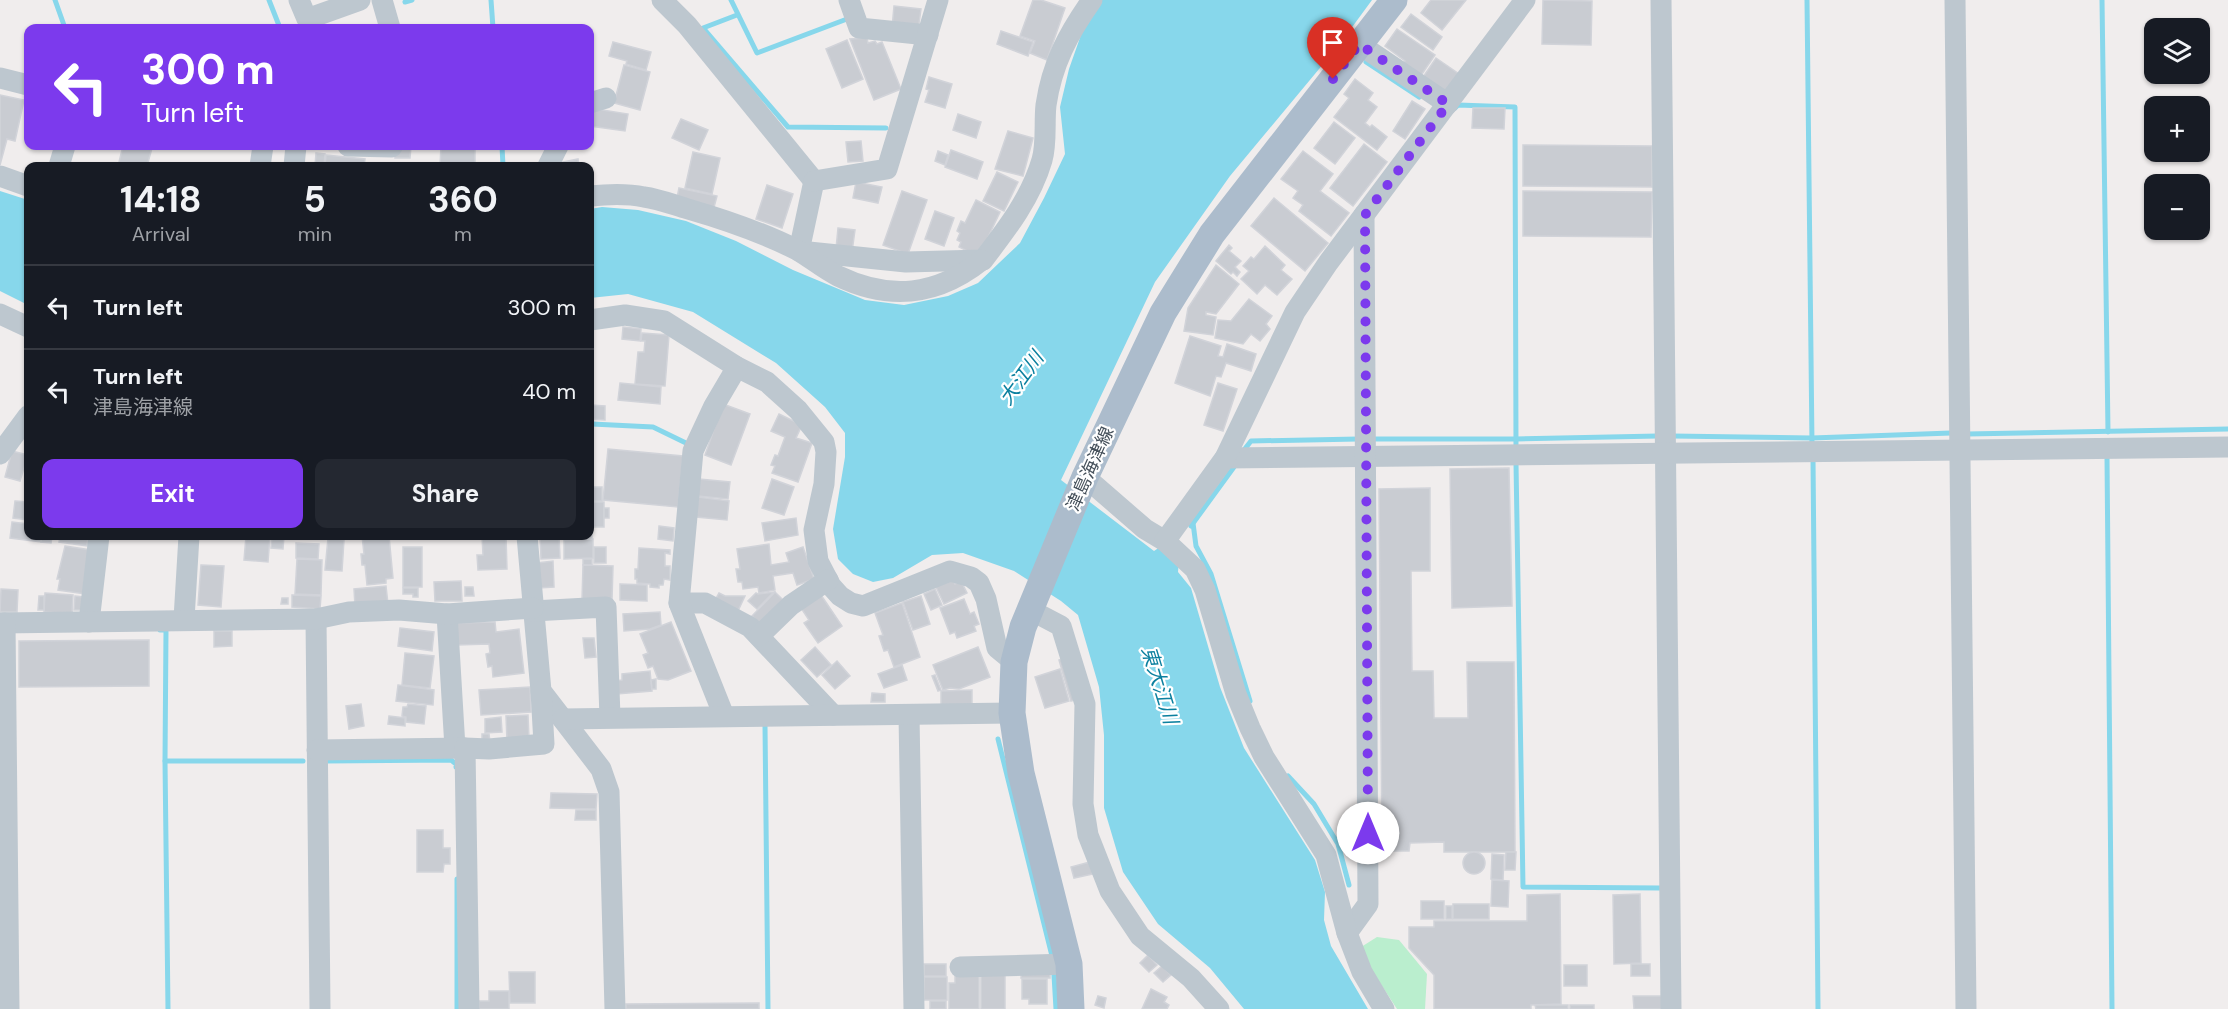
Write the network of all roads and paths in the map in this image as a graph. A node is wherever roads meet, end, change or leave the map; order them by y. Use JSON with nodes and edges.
{"nodes":[{"id":1,"x":299,"y":0,"type":"edge"},
{"id":2,"x":360,"y":0,"type":"edge"},
{"id":3,"x":382,"y":0,"type":"edge"},
{"id":4,"x":662,"y":0,"type":"edge"},
{"id":5,"x":849,"y":0,"type":"edge"},
{"id":6,"x":938,"y":0,"type":"edge"},
{"id":7,"x":1092,"y":0,"type":"edge"},
{"id":8,"x":1394,"y":0,"type":"edge"},
{"id":9,"x":1525,"y":0,"type":"edge"},
{"id":10,"x":1661,"y":0,"type":"edge"},
{"id":11,"x":1955,"y":0,"type":"edge"},
{"id":12,"x":389,"y":24,"type":"edge"},
{"id":13,"x":927,"y":35,"type":"junction"},
{"id":14,"x":1359,"y":44,"type":"junction"},
{"id":15,"x":0,"y":78,"type":"edge"},
{"id":16,"x":24,"y":84,"type":"edge"},
{"id":17,"x":1448,"y":104,"type":"junction"},
{"id":18,"x":373,"y":150,"type":"edge"},
{"id":19,"x":391,"y":153,"type":"edge"},
{"id":20,"x":0,"y":176,"type":"edge"},
{"id":21,"x":814,"y":181,"type":"junction"},
{"id":22,"x":24,"y":185,"type":"edge"},
{"id":23,"x":594,"y":196,"type":"edge"},
{"id":24,"x":1365,"y":215,"type":"junction"},
{"id":25,"x":799,"y":251,"type":"junction"},
{"id":26,"x":983,"y":260,"type":"junction"},
{"id":27,"x":2,"y":317,"type":"edge"},
{"id":28,"x":594,"y":319,"type":"edge"},
{"id":29,"x":24,"y":325,"type":"edge"},
{"id":30,"x":737,"y":368,"type":"junction"},
{"id":31,"x":24,"y":421,"type":"edge"},
{"id":32,"x":2228,"y":447,"type":"edge"},
{"id":33,"x":1960,"y":450,"type":"junction"},
{"id":34,"x":1665,"y":453,"type":"junction"},
{"id":35,"x":0,"y":454,"type":"edge"},
{"id":36,"x":1365,"y":457,"type":"junction"},
{"id":37,"x":1224,"y":458,"type":"junction"},
{"id":38,"x":1083,"y":482,"type":"junction"},
{"id":39,"x":99,"y":540,"type":"edge"},
{"id":40,"x":189,"y":540,"type":"edge"},
{"id":41,"x":527,"y":540,"type":"edge"},
{"id":42,"x":1165,"y":541,"type":"junction"},
{"id":43,"x":828,"y":580,"type":"junction"},
{"id":44,"x":679,"y":603,"type":"junction"},
{"id":45,"x":1036,"y":607,"type":"junction"},
{"id":46,"x":533,"y":610,"type":"junction"},
{"id":47,"x":447,"y":614,"type":"junction"},
{"id":48,"x":184,"y":619,"type":"junction"},
{"id":49,"x":316,"y":619,"type":"junction"},
{"id":50,"x":89,"y":622,"type":"junction"},
{"id":51,"x":3,"y":623,"type":"edge"},
{"id":52,"x":759,"y":636,"type":"junction"},
{"id":53,"x":1014,"y":662,"type":"junction"},
{"id":54,"x":541,"y":691,"type":"junction"},
{"id":55,"x":1012,"y":713,"type":"junction"},
{"id":56,"x":909,"y":715,"type":"junction"},
{"id":57,"x":724,"y":716,"type":"junction"},
{"id":58,"x":833,"y":716,"type":"junction"},
{"id":59,"x":610,"y":717,"type":"junction"},
{"id":60,"x":563,"y":719,"type":"junction"},
{"id":61,"x":460,"y":748,"type":"junction"},
{"id":62,"x":318,"y":750,"type":"junction"},
{"id":63,"x":1347,"y":933,"type":"junction"},
{"id":64,"x":1069,"y":964,"type":"junction"},
{"id":65,"x":960,"y":967,"type":"dead end"},
{"id":66,"x":9,"y":1009,"type":"edge"},
{"id":67,"x":320,"y":1009,"type":"edge"},
{"id":68,"x":469,"y":1009,"type":"edge"},
{"id":69,"x":615,"y":1009,"type":"edge"},
{"id":70,"x":914,"y":1009,"type":"edge"},
{"id":71,"x":1071,"y":1009,"type":"edge"},
{"id":72,"x":1219,"y":1009,"type":"edge"},
{"id":73,"x":1384,"y":1009,"type":"edge"},
{"id":74,"x":1671,"y":1009,"type":"edge"},
{"id":75,"x":1966,"y":1009,"type":"edge"}],
"edges":[{"from":1,"to":2,"type":"street"},
{"from":3,"to":12,"type":"street"},
{"from":4,"to":21,"type":"street"},
{"from":5,"to":13,"type":"street"},
{"from":6,"to":13,"type":"street"},
{"from":7,"to":26,"type":"street"},
{"from":8,"to":14,"type":"main road","name":"津島海津線"},
{"from":9,"to":17,"type":"street"},
{"from":10,"to":34,"type":"street"},
{"from":11,"to":33,"type":"street"},
{"from":13,"to":21,"type":"street"},
{"from":14,"to":17,"type":"street"},
{"from":14,"to":38,"type":"main road","name":"津島海津線"},
{"from":15,"to":16,"type":"street"},
{"from":17,"to":24,"type":"street"},
{"from":18,"to":19,"type":"street"},
{"from":20,"to":22,"type":"street"},
{"from":21,"to":25,"type":"street"},
{"from":23,"to":25,"type":"street"},
{"from":24,"to":36,"type":"street"},
{"from":24,"to":37,"type":"street"},
{"from":25,"to":26,"type":"street"},
{"from":25,"to":26,"type":"street"},
{"from":27,"to":29,"type":"street"},
{"from":28,"to":30,"type":"street"},
{"from":30,"to":43,"type":"street"},
{"from":30,"to":44,"type":"street"},
{"from":31,"to":35,"type":"street"},
{"from":32,"to":33,"type":"street"},
{"from":33,"to":34,"type":"street"},
{"from":33,"to":75,"type":"street"},
{"from":34,"to":36,"type":"street"},
{"from":34,"to":74,"type":"street"},
{"from":36,"to":37,"type":"street"},
{"from":36,"to":63,"type":"street"},
{"from":37,"to":42,"type":"street"},
{"from":38,"to":42,"type":"street"},
{"from":38,"to":45,"type":"main road","name":"津島海津線"},
{"from":39,"to":50,"type":"street"},
{"from":40,"to":48,"type":"street"},
{"from":41,"to":46,"type":"street"},
{"from":42,"to":63,"type":"street"},
{"from":43,"to":52,"type":"street"},
{"from":43,"to":53,"type":"street"},
{"from":44,"to":52,"type":"street"},
{"from":44,"to":57,"type":"street"},
{"from":45,"to":53,"type":"main road","name":"津島海津線"},
{"from":45,"to":72,"type":"street"},
{"from":46,"to":47,"type":"street"},
{"from":46,"to":54,"type":"street"},
{"from":46,"to":59,"type":"street"},
{"from":47,"to":49,"type":"street"},
{"from":47,"to":61,"type":"street"},
{"from":48,"to":49,"type":"street"},
{"from":48,"to":50,"type":"street"},
{"from":49,"to":62,"type":"street"},
{"from":50,"to":51,"type":"street"},
{"from":51,"to":66,"type":"street"},
{"from":52,"to":58,"type":"street"},
{"from":53,"to":55,"type":"main road","name":"津島海津線"},
{"from":54,"to":60,"type":"street"},
{"from":54,"to":61,"type":"street"},
{"from":55,"to":56,"type":"street"},
{"from":55,"to":64,"type":"main road","name":"津島海津線"},
{"from":56,"to":58,"type":"street"},
{"from":56,"to":70,"type":"street"},
{"from":57,"to":58,"type":"street"},
{"from":57,"to":59,"type":"street"},
{"from":59,"to":60,"type":"street"},
{"from":60,"to":69,"type":"street"},
{"from":61,"to":62,"type":"street"},
{"from":61,"to":68,"type":"street"},
{"from":62,"to":67,"type":"street"},
{"from":63,"to":73,"type":"street"},
{"from":64,"to":65,"type":"street"},
{"from":64,"to":71,"type":"main road","name":"津島海津線"}]}
